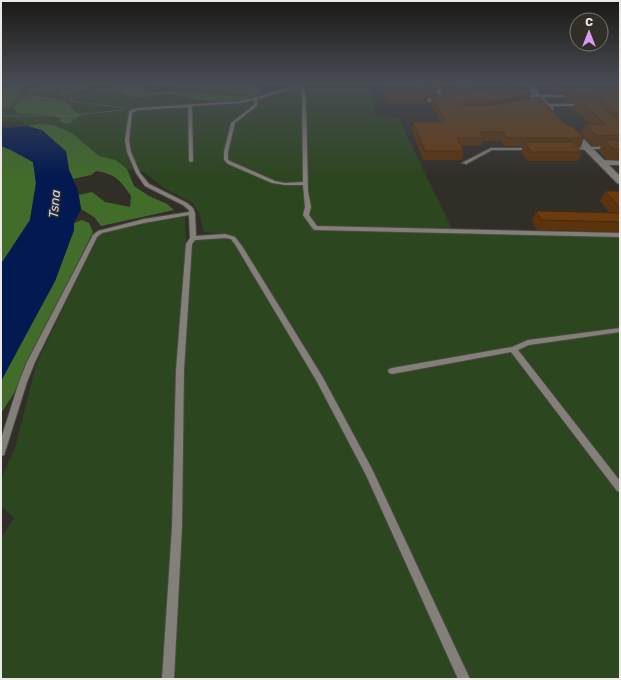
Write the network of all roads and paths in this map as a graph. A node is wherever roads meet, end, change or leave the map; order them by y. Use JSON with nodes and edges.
{"nodes":[{"id":1,"x":1,"y":115,"type":"edge"},
{"id":2,"x":80,"y":115,"type":"edge"},
{"id":3,"x":130,"y":115,"type":"edge"},
{"id":4,"x":190,"y":115,"type":"edge"},
{"id":5,"x":243,"y":115,"type":"edge"},
{"id":6,"x":304,"y":115,"type":"edge"},
{"id":7,"x":568,"y":127,"type":"edge"},
{"id":8,"x":620,"y":147,"type":"edge"},
{"id":9,"x":536,"y":149,"type":"edge"},
{"id":10,"x":566,"y":149,"type":"edge"},
{"id":11,"x":588,"y":149,"type":"junction"},
{"id":12,"x":191,"y":161,"type":"dead end"},
{"id":13,"x":601,"y":162,"type":"junction"},
{"id":14,"x":620,"y":163,"type":"edge"},
{"id":15,"x":464,"y":164,"type":"dead end"},
{"id":16,"x":620,"y":181,"type":"edge"},
{"id":17,"x":306,"y":183,"type":"junction"},
{"id":18,"x":192,"y":213,"type":"junction"},
{"id":19,"x":620,"y":235,"type":"edge"},
{"id":20,"x":193,"y":238,"type":"junction"},
{"id":21,"x":620,"y":330,"type":"edge"},
{"id":22,"x":513,"y":348,"type":"junction"},
{"id":23,"x":392,"y":370,"type":"dead end"},
{"id":24,"x":1,"y":452,"type":"edge"},
{"id":25,"x":620,"y":488,"type":"edge"},
{"id":26,"x":168,"y":679,"type":"edge"},
{"id":27,"x":464,"y":679,"type":"edge"}],
"edges":[{"from":1,"to":2,"type":"path"},
{"from":3,"to":18,"type":"lane"},
{"from":4,"to":12,"type":"lane"},
{"from":5,"to":17,"type":"lane"},
{"from":6,"to":17,"type":"lane"},
{"from":7,"to":11,"type":"street"},
{"from":8,"to":11,"type":"lane"},
{"from":9,"to":15,"type":"lane"},
{"from":10,"to":11,"type":"lane"},
{"from":11,"to":13,"type":"street"},
{"from":13,"to":14,"type":"street"},
{"from":13,"to":16,"type":"street"},
{"from":17,"to":19,"type":"lane"},
{"from":18,"to":20,"type":"lane"},
{"from":18,"to":24,"type":"lane"},
{"from":20,"to":26,"type":"lane"},
{"from":20,"to":27,"type":"lane"},
{"from":21,"to":22,"type":"lane"},
{"from":22,"to":23,"type":"lane"},
{"from":22,"to":25,"type":"lane"}]}
